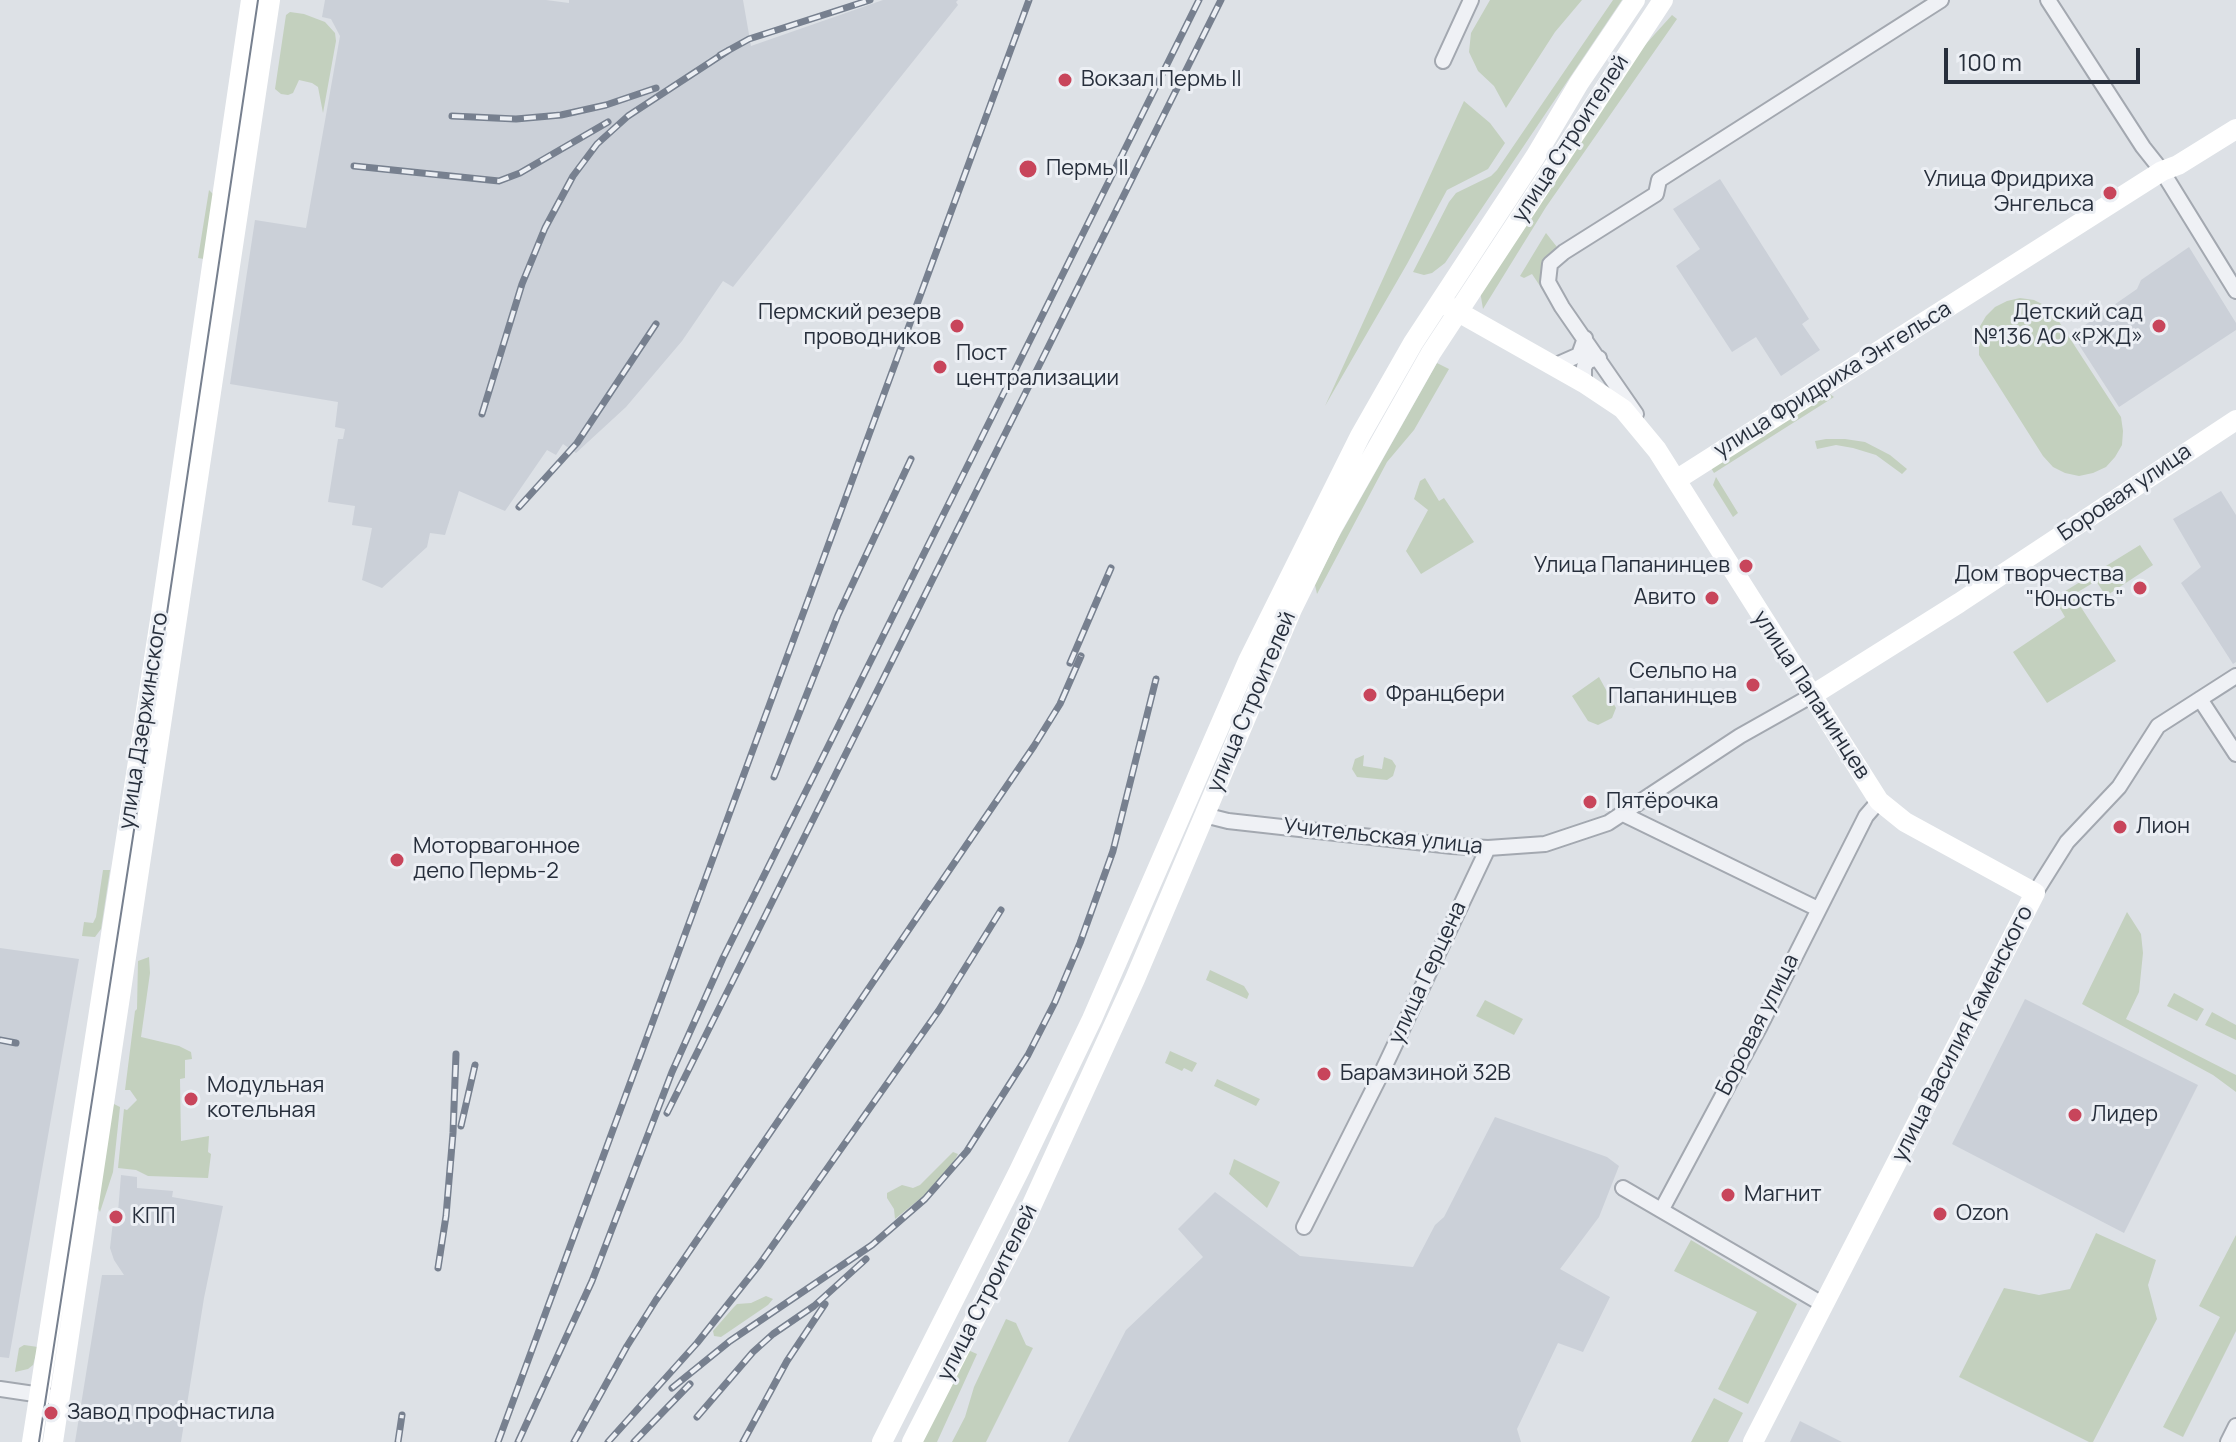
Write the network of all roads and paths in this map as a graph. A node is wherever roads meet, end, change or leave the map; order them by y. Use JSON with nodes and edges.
{"nodes":[{"id":1,"x":251,"y":0,"type":"edge"},
{"id":2,"x":270,"y":0,"type":"edge"},
{"id":3,"x":1471,"y":0,"type":"edge"},
{"id":4,"x":1635,"y":0,"type":"edge"},
{"id":5,"x":1663,"y":0,"type":"edge"},
{"id":6,"x":1941,"y":0,"type":"edge"},
{"id":7,"x":2048,"y":0,"type":"edge"},
{"id":8,"x":1443,"y":61,"type":"dead end"},
{"id":9,"x":2236,"y":129,"type":"edge"},
{"id":10,"x":2162,"y":171,"type":"junction"},
{"id":11,"x":2236,"y":291,"type":"edge"},
{"id":12,"x":1449,"y":307,"type":"junction"},
{"id":13,"x":1585,"y":338,"type":"junction"},
{"id":14,"x":1599,"y":358,"type":"junction"},
{"id":15,"x":1554,"y":366,"type":"junction"},
{"id":16,"x":1584,"y":383,"type":"junction"},
{"id":17,"x":2236,"y":420,"type":"edge"},
{"id":18,"x":1647,"y":436,"type":"junction"},
{"id":19,"x":1676,"y":480,"type":"junction"},
{"id":20,"x":2236,"y":676,"type":"edge"},
{"id":21,"x":1811,"y":696,"type":"junction"},
{"id":22,"x":2200,"y":699,"type":"junction"},
{"id":23,"x":2236,"y":754,"type":"edge"},
{"id":24,"x":1879,"y":801,"type":"junction"},
{"id":25,"x":1623,"y":814,"type":"junction"},
{"id":26,"x":1204,"y":815,"type":"junction"},
{"id":27,"x":1488,"y":848,"type":"junction"},
{"id":28,"x":2035,"y":893,"type":"junction"},
{"id":29,"x":1818,"y":909,"type":"junction"},
{"id":30,"x":1623,"y":1188,"type":"dead end"},
{"id":31,"x":1662,"y":1209,"type":"junction"},
{"id":32,"x":1304,"y":1227,"type":"dead end"},
{"id":33,"x":1824,"y":1305,"type":"junction"},
{"id":34,"x":0,"y":1389,"type":"edge"},
{"id":35,"x":50,"y":1396,"type":"junction"},
{"id":36,"x":2236,"y":1426,"type":"edge"},
{"id":37,"x":32,"y":1442,"type":"edge"},
{"id":38,"x":53,"y":1442,"type":"edge"},
{"id":39,"x":882,"y":1442,"type":"edge"},
{"id":40,"x":912,"y":1442,"type":"edge"},
{"id":41,"x":1753,"y":1442,"type":"edge"},
{"id":42,"x":2228,"y":1442,"type":"edge"}],
"edges":[{"from":1,"to":35,"type":"main road","name":"улица Дзержинского"},
{"from":2,"to":35,"type":"main road","name":"улица Дзержинского"},
{"from":3,"to":8,"type":"street"},
{"from":4,"to":12,"type":"main road","name":"улица Строителей"},
{"from":5,"to":12,"type":"main road","name":"улица Строителей"},
{"from":6,"to":13,"type":"street","name":"улица Папанинцев"},
{"from":7,"to":10,"type":"street"},
{"from":9,"to":10,"type":"main road","name":"улица Фридриха Энгельса"},
{"from":10,"to":11,"type":"street"},
{"from":10,"to":19,"type":"main road","name":"улица Фридриха Энгельса"},
{"from":12,"to":15,"type":"main road","name":"улица Папанинцев"},
{"from":12,"to":26,"type":"main road","name":"улица Строителей"},
{"from":12,"to":39,"type":"main road","name":"улица Строителей"},
{"from":13,"to":14,"type":"street","name":"улица Папанинцев"},
{"from":13,"to":15,"type":"street"},
{"from":14,"to":16,"type":"street"},
{"from":14,"to":18,"type":"street","name":"улица Папанинцев"},
{"from":15,"to":16,"type":"main road","name":"улица Папанинцев"},
{"from":16,"to":18,"type":"main road","name":"улица Папанинцев"},
{"from":17,"to":21,"type":"main road","name":"Боровая улица"},
{"from":18,"to":19,"type":"main road","name":"улица Папанинцев"},
{"from":19,"to":21,"type":"main road","name":"улица Папанинцев"},
{"from":20,"to":22,"type":"street","name":"улица Василия Каменского"},
{"from":21,"to":24,"type":"main road","name":"улица Папанинцев"},
{"from":21,"to":25,"type":"street","name":"Учительская улица"},
{"from":22,"to":23,"type":"street"},
{"from":22,"to":28,"type":"street","name":"улица Василия Каменского"},
{"from":24,"to":28,"type":"main road","name":"улица Папанинцев"},
{"from":24,"to":29,"type":"street","name":"Боровая улица"},
{"from":25,"to":27,"type":"street","name":"Учительская улица"},
{"from":25,"to":29,"type":"street"},
{"from":26,"to":27,"type":"street","name":"Учительская улица"},
{"from":26,"to":40,"type":"main road","name":"улица Строителей"},
{"from":27,"to":32,"type":"street","name":"улица Герцена"},
{"from":28,"to":33,"type":"main road","name":"улица Василия Каменского"},
{"from":29,"to":31,"type":"street","name":"Боровая улица"},
{"from":30,"to":31,"type":"street"},
{"from":31,"to":33,"type":"street"},
{"from":33,"to":41,"type":"main road","name":"улица Василия Каменского"},
{"from":34,"to":35,"type":"street"},
{"from":35,"to":37,"type":"main road","name":"улица Дзержинского"},
{"from":35,"to":38,"type":"main road","name":"улица Дзержинского"},
{"from":36,"to":42,"type":"street"}]}
